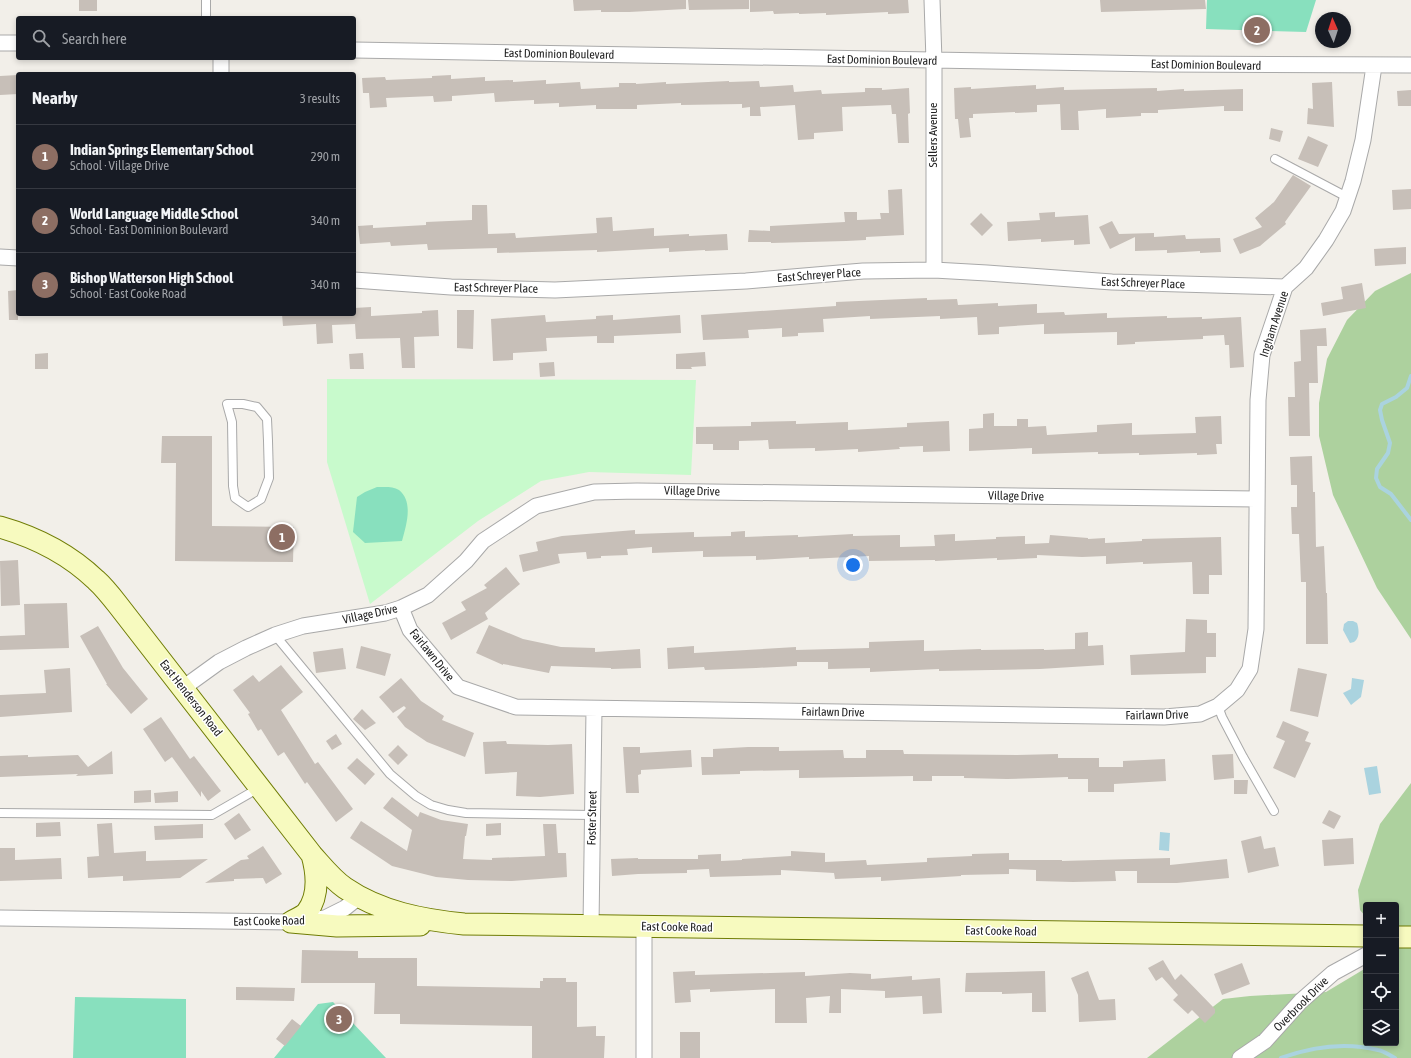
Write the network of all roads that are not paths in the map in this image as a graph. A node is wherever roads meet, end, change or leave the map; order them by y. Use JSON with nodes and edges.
{"nodes":[{"id":1,"x":206,"y":0,"type":"edge"},
{"id":2,"x":932,"y":0,"type":"edge"},
{"id":3,"x":206,"y":16,"type":"edge"},
{"id":4,"x":0,"y":43,"type":"edge"},
{"id":5,"x":16,"y":43,"type":"edge"},
{"id":6,"x":356,"y":50,"type":"edge"},
{"id":7,"x":221,"y":60,"type":"edge"},
{"id":8,"x":934,"y":60,"type":"junction"},
{"id":9,"x":1411,"y":65,"type":"edge"},
{"id":10,"x":1374,"y":66,"type":"junction"},
{"id":11,"x":221,"y":72,"type":"edge"},
{"id":12,"x":1275,"y":159,"type":"dead end"},
{"id":13,"x":1347,"y":197,"type":"junction"},
{"id":14,"x":0,"y":258,"type":"edge"},
{"id":15,"x":16,"y":258,"type":"edge"},
{"id":16,"x":934,"y":270,"type":"junction"},
{"id":17,"x":356,"y":280,"type":"edge"},
{"id":18,"x":1285,"y":288,"type":"junction"},
{"id":19,"x":227,"y":404,"type":"joint"},
{"id":20,"x":1256,"y":500,"type":"junction"},
{"id":21,"x":0,"y":527,"type":"edge"},
{"id":22,"x":401,"y":608,"type":"junction"},
{"id":23,"x":1256,"y":629,"type":"joint"},
{"id":24,"x":275,"y":635,"type":"junction"},
{"id":25,"x":183,"y":688,"type":"junction"},
{"id":26,"x":1218,"y":706,"type":"junction"},
{"id":27,"x":594,"y":709,"type":"junction"},
{"id":28,"x":259,"y":787,"type":"junction"},
{"id":29,"x":1274,"y":810,"type":"dead end"},
{"id":30,"x":0,"y":813,"type":"edge"},
{"id":31,"x":592,"y":815,"type":"junction"},
{"id":32,"x":312,"y":855,"type":"junction"},
{"id":33,"x":360,"y":896,"type":"junction"},
{"id":34,"x":0,"y":918,"type":"edge"},
{"id":35,"x":291,"y":922,"type":"junction"},
{"id":36,"x":464,"y":924,"type":"junction"},
{"id":37,"x":591,"y":926,"type":"junction"},
{"id":38,"x":644,"y":927,"type":"junction"},
{"id":39,"x":1363,"y":936,"type":"edge"},
{"id":40,"x":1363,"y":957,"type":"edge"},
{"id":41,"x":644,"y":1058,"type":"edge"},
{"id":42,"x":1240,"y":1058,"type":"edge"}],
"edges":[{"from":1,"to":3,"type":"lane"},
{"from":2,"to":8,"type":"street","name":"Sellers Avenue"},
{"from":4,"to":5,"type":"street"},
{"from":6,"to":8,"type":"street","name":"East Dominion Boulevard"},
{"from":7,"to":11,"type":"street"},
{"from":8,"to":10,"type":"street","name":"East Dominion Boulevard"},
{"from":8,"to":16,"type":"street","name":"Sellers Avenue"},
{"from":9,"to":10,"type":"street","name":"East Dominion Boulevard"},
{"from":10,"to":13,"type":"street","name":"Ingham Avenue"},
{"from":12,"to":13,"type":"lane"},
{"from":13,"to":18,"type":"street","name":"Ingham Avenue"},
{"from":14,"to":15,"type":"street"},
{"from":16,"to":17,"type":"street","name":"East Schreyer Place"},
{"from":16,"to":18,"type":"street","name":"East Schreyer Place"},
{"from":18,"to":20,"type":"street","name":"Ingham Avenue"},
{"from":19,"to":19,"type":"lane"},
{"from":20,"to":22,"type":"street","name":"Village Drive"},
{"from":20,"to":23,"type":"street","name":"Ingham Avenue"},
{"from":21,"to":25,"type":"main road","name":"East Henderson Road"},
{"from":22,"to":24,"type":"street","name":"Village Drive"},
{"from":22,"to":27,"type":"street","name":"Fairlawn Drive"},
{"from":23,"to":26,"type":"street","name":"Fairlawn Drive"},
{"from":24,"to":25,"type":"street","name":"Village Drive"},
{"from":24,"to":31,"type":"lane"},
{"from":25,"to":28,"type":"main road","name":"East Henderson Road"},
{"from":26,"to":27,"type":"street","name":"Fairlawn Drive"},
{"from":26,"to":29,"type":"lane"},
{"from":27,"to":31,"type":"street","name":"Foster Street"},
{"from":28,"to":30,"type":"lane"},
{"from":28,"to":32,"type":"main road","name":"East Henderson Road"},
{"from":31,"to":37,"type":"street","name":"Foster Street"},
{"from":32,"to":33,"type":"main road","name":"East Henderson Road"},
{"from":32,"to":35,"type":"main road"},
{"from":33,"to":35,"type":"street","name":"East Cooke Road"},
{"from":33,"to":36,"type":"main road","name":"East Cooke Road"},
{"from":34,"to":35,"type":"street","name":"East Cooke Road"},
{"from":35,"to":36,"type":"main road"},
{"from":36,"to":37,"type":"main road","name":"East Cooke Road"},
{"from":37,"to":38,"type":"main road","name":"East Cooke Road"},
{"from":38,"to":39,"type":"main road","name":"East Cooke Road"},
{"from":38,"to":41,"type":"street"},
{"from":40,"to":42,"type":"street","name":"Overbrook Drive"}]}
